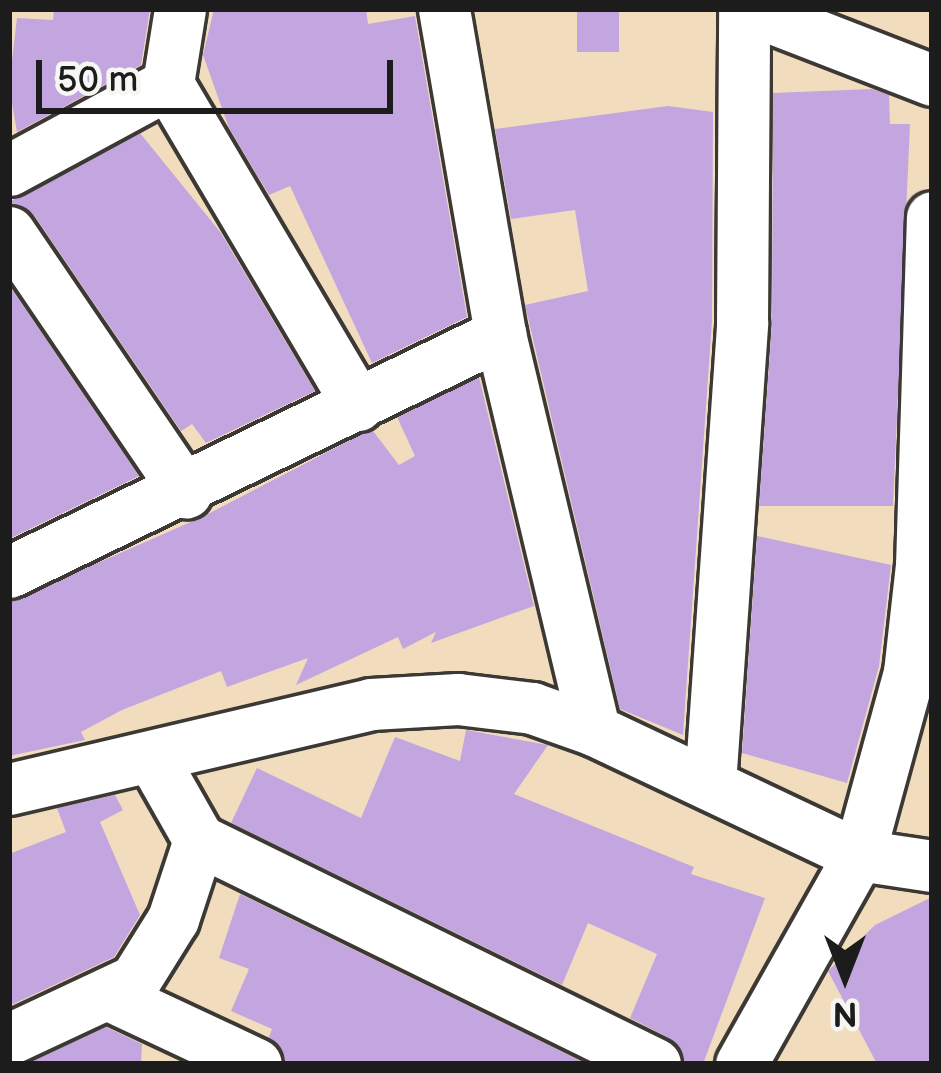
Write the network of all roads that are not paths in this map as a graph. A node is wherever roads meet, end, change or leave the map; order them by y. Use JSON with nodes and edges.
{"nodes":[{"id":1,"x":180,"y":9,"type":"edge"},
{"id":2,"x":444,"y":9,"type":"edge"},
{"id":3,"x":746,"y":9,"type":"edge"},
{"id":4,"x":932,"y":80,"type":"edge"},
{"id":5,"x":168,"y":84,"type":"junction"},
{"id":6,"x":9,"y":170,"type":"edge"},
{"id":7,"x":932,"y":217,"type":"edge"},
{"id":8,"x":9,"y":232,"type":"edge"},
{"id":9,"x":500,"y":334,"type":"junction"},
{"id":10,"x":358,"y":405,"type":"junction"},
{"id":11,"x":186,"y":492,"type":"junction"},
{"id":12,"x":9,"y":572,"type":"edge"},
{"id":13,"x":594,"y":730,"type":"junction"},
{"id":14,"x":153,"y":759,"type":"junction"},
{"id":15,"x":710,"y":784,"type":"junction"},
{"id":16,"x":9,"y":789,"type":"edge"},
{"id":17,"x":200,"y":840,"type":"junction"},
{"id":18,"x":859,"y":855,"type":"junction"},
{"id":19,"x":932,"y":866,"type":"edge"},
{"id":20,"x":109,"y":995,"type":"junction"},
{"id":21,"x":9,"y":1039,"type":"edge"},
{"id":22,"x":256,"y":1064,"type":"edge"},
{"id":23,"x":655,"y":1064,"type":"edge"},
{"id":24,"x":741,"y":1064,"type":"edge"}],
"edges":[{"from":1,"to":5,"type":"street"},
{"from":2,"to":9,"type":"street"},
{"from":3,"to":4,"type":"street"},
{"from":3,"to":15,"type":"street"},
{"from":5,"to":6,"type":"street"},
{"from":5,"to":10,"type":"street"},
{"from":7,"to":18,"type":"street"},
{"from":8,"to":11,"type":"street"},
{"from":9,"to":10,"type":"street"},
{"from":9,"to":13,"type":"street"},
{"from":10,"to":11,"type":"street"},
{"from":11,"to":12,"type":"street"},
{"from":13,"to":14,"type":"street"},
{"from":13,"to":15,"type":"street"},
{"from":14,"to":16,"type":"street"},
{"from":14,"to":17,"type":"street"},
{"from":15,"to":18,"type":"street"},
{"from":17,"to":20,"type":"street"},
{"from":17,"to":23,"type":"street"},
{"from":18,"to":19,"type":"street"},
{"from":18,"to":24,"type":"street"},
{"from":20,"to":21,"type":"street"},
{"from":20,"to":22,"type":"street"}]}
